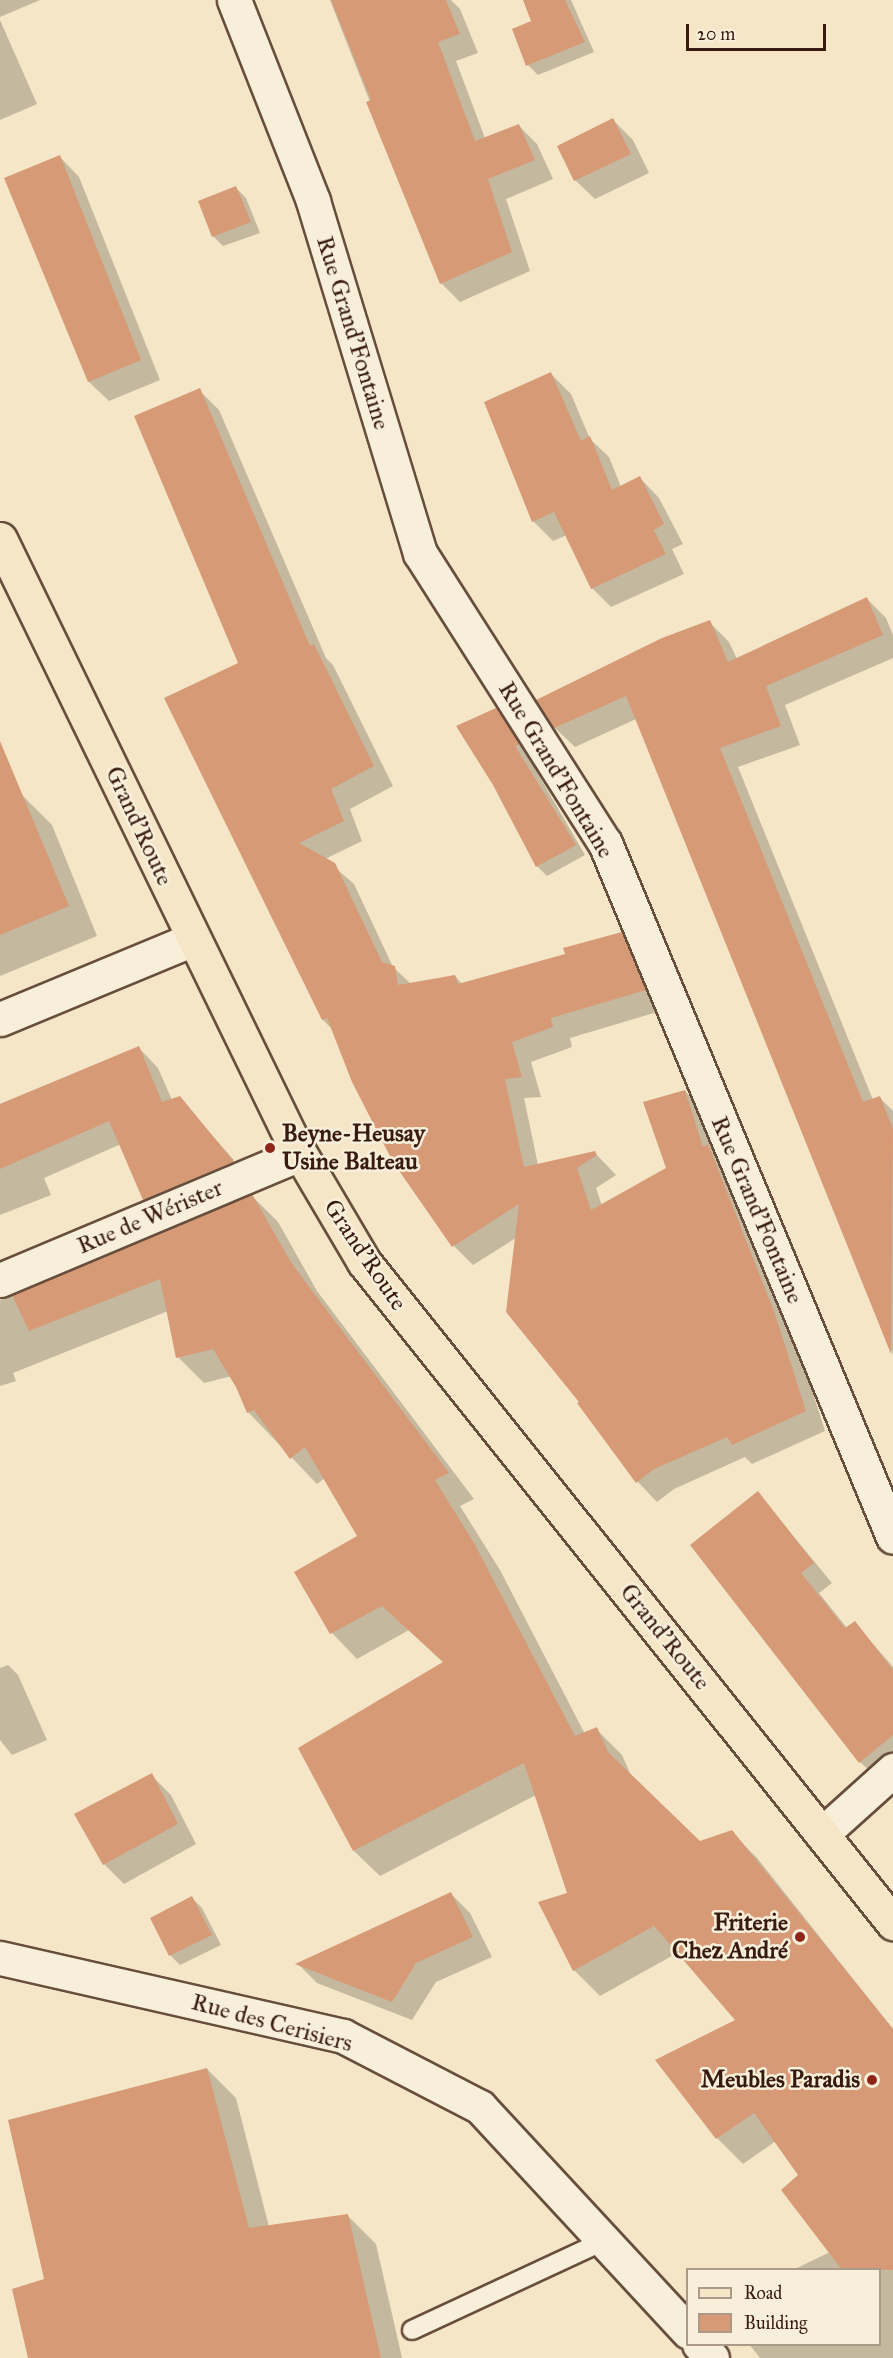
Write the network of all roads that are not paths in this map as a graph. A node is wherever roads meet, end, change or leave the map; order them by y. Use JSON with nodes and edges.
{"nodes":[{"id":1,"x":234,"y":0,"type":"edge"},
{"id":2,"x":0,"y":539,"type":"edge"},
{"id":3,"x":193,"y":939,"type":"junction"},
{"id":4,"x":0,"y":1018,"type":"edge"},
{"id":5,"x":300,"y":1154,"type":"junction"},
{"id":6,"x":0,"y":1280,"type":"edge"},
{"id":7,"x":893,"y":1537,"type":"edge"},
{"id":8,"x":893,"y":1770,"type":"edge"},
{"id":9,"x":832,"y":1846,"type":"junction"},
{"id":10,"x":893,"y":1923,"type":"edge"},
{"id":11,"x":0,"y":1958,"type":"edge"},
{"id":12,"x":604,"y":2241,"type":"junction"},
{"id":13,"x":412,"y":2330,"type":"dead end"},
{"id":14,"x":686,"y":2331,"type":"edge"},
{"id":15,"x":701,"y":2346,"type":"edge"},
{"id":16,"x":712,"y":2358,"type":"edge"}],
"edges":[{"from":1,"to":7,"type":"street","name":"Rue Grand'Fontaine"},
{"from":2,"to":3,"type":"main road","name":"Grand'Route"},
{"from":3,"to":4,"type":"street"},
{"from":3,"to":5,"type":"main road","name":"Grand'Route"},
{"from":5,"to":6,"type":"street","name":"Rue de Wérister"},
{"from":5,"to":9,"type":"main road","name":"Grand'Route"},
{"from":8,"to":9,"type":"street"},
{"from":9,"to":10,"type":"main road","name":"Grand'Route"},
{"from":11,"to":12,"type":"street","name":"Rue des Cerisiers"},
{"from":12,"to":13,"type":"lane"},
{"from":12,"to":14,"type":"street","name":"Rue des Cerisiers"},
{"from":15,"to":16,"type":"street"}]}
